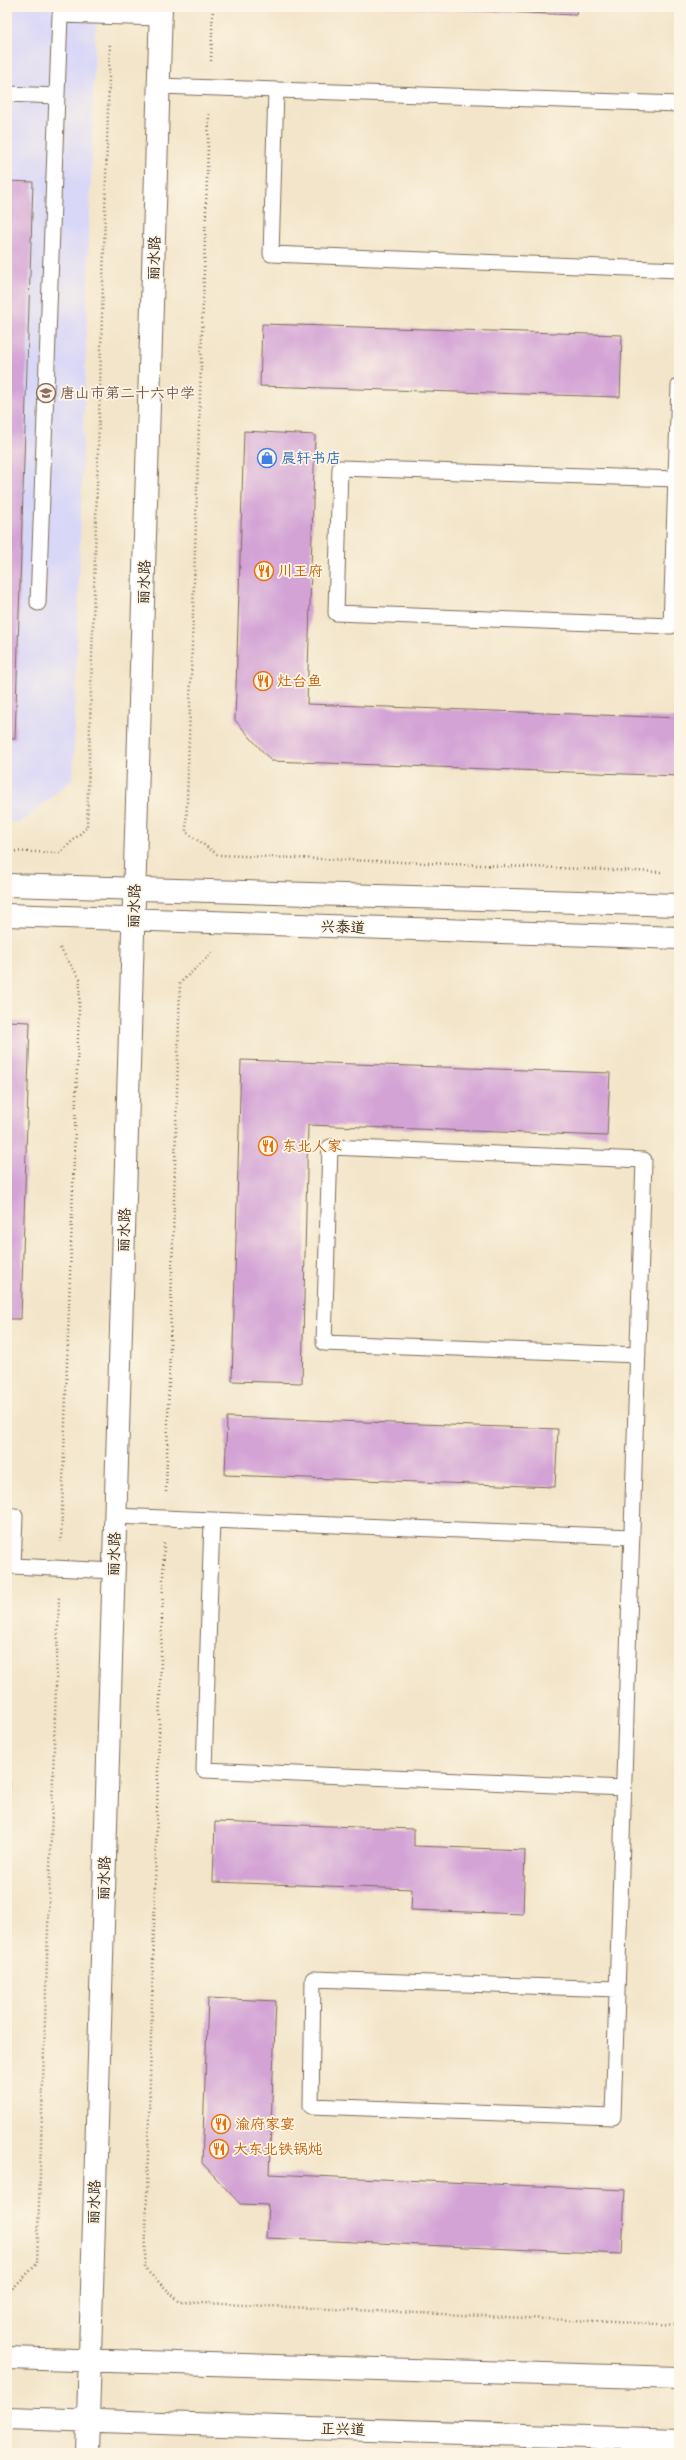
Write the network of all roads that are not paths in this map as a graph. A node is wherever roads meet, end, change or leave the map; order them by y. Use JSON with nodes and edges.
{"nodes":[{"id":1,"x":60,"y":11,"type":"edge"},
{"id":2,"x":161,"y":12,"type":"edge"},
{"id":3,"x":159,"y":86,"type":"junction"},
{"id":4,"x":276,"y":90,"type":"junction"},
{"id":5,"x":7,"y":94,"type":"edge"},
{"id":6,"x":56,"y":96,"type":"junction"},
{"id":7,"x":679,"y":104,"type":"edge"},
{"id":8,"x":679,"y":270,"type":"edge"},
{"id":9,"x":679,"y":386,"type":"edge"},
{"id":10,"x":676,"y":479,"type":"junction"},
{"id":11,"x":38,"y":603,"type":"dead end"},
{"id":12,"x":7,"y":884,"type":"edge"},
{"id":13,"x":134,"y":888,"type":"junction"},
{"id":14,"x":679,"y":906,"type":"edge"},
{"id":15,"x":7,"y":916,"type":"edge"},
{"id":16,"x":134,"y":921,"type":"junction"},
{"id":17,"x":679,"y":938,"type":"edge"},
{"id":18,"x":638,"y":1355,"type":"junction"},
{"id":19,"x":7,"y":1516,"type":"edge"},
{"id":20,"x":115,"y":1516,"type":"junction"},
{"id":21,"x":212,"y":1520,"type":"junction"},
{"id":22,"x":632,"y":1537,"type":"junction"},
{"id":23,"x":114,"y":1570,"type":"junction"},
{"id":24,"x":624,"y":1788,"type":"junction"},
{"id":25,"x":617,"y":1989,"type":"junction"},
{"id":26,"x":7,"y":2358,"type":"edge"},
{"id":27,"x":90,"y":2361,"type":"junction"},
{"id":28,"x":679,"y":2378,"type":"edge"},
{"id":29,"x":7,"y":2418,"type":"edge"},
{"id":30,"x":88,"y":2420,"type":"junction"},
{"id":31,"x":679,"y":2440,"type":"edge"},
{"id":32,"x":86,"y":2453,"type":"edge"}],
"edges":[{"from":1,"to":2,"type":"lane"},
{"from":1,"to":6,"type":"lane"},
{"from":2,"to":3,"type":"street","name":"丽水路"},
{"from":3,"to":4,"type":"lane"},
{"from":3,"to":13,"type":"street","name":"丽水路"},
{"from":4,"to":7,"type":"lane"},
{"from":4,"to":8,"type":"lane"},
{"from":5,"to":6,"type":"lane"},
{"from":6,"to":11,"type":"lane"},
{"from":9,"to":10,"type":"lane"},
{"from":10,"to":10,"type":"lane"},
{"from":12,"to":13,"type":"street"},
{"from":13,"to":14,"type":"street"},
{"from":13,"to":16,"type":"street","name":"丽水路"},
{"from":15,"to":16,"type":"street","name":"兴泰道"},
{"from":16,"to":17,"type":"street","name":"兴泰道"},
{"from":16,"to":20,"type":"street","name":"丽水路"},
{"from":18,"to":18,"type":"lane"},
{"from":18,"to":22,"type":"lane"},
{"from":19,"to":23,"type":"lane"},
{"from":20,"to":21,"type":"lane"},
{"from":20,"to":23,"type":"street","name":"丽水路"},
{"from":21,"to":22,"type":"lane"},
{"from":21,"to":24,"type":"lane"},
{"from":22,"to":24,"type":"lane"},
{"from":23,"to":27,"type":"street","name":"丽水路"},
{"from":24,"to":25,"type":"lane"},
{"from":25,"to":25,"type":"lane"},
{"from":26,"to":27,"type":"street"},
{"from":27,"to":28,"type":"street"},
{"from":27,"to":30,"type":"street","name":"丽水路"},
{"from":29,"to":30,"type":"street","name":"正兴道"},
{"from":30,"to":31,"type":"street","name":"正兴道"},
{"from":30,"to":32,"type":"street","name":"丽水路"}]}
